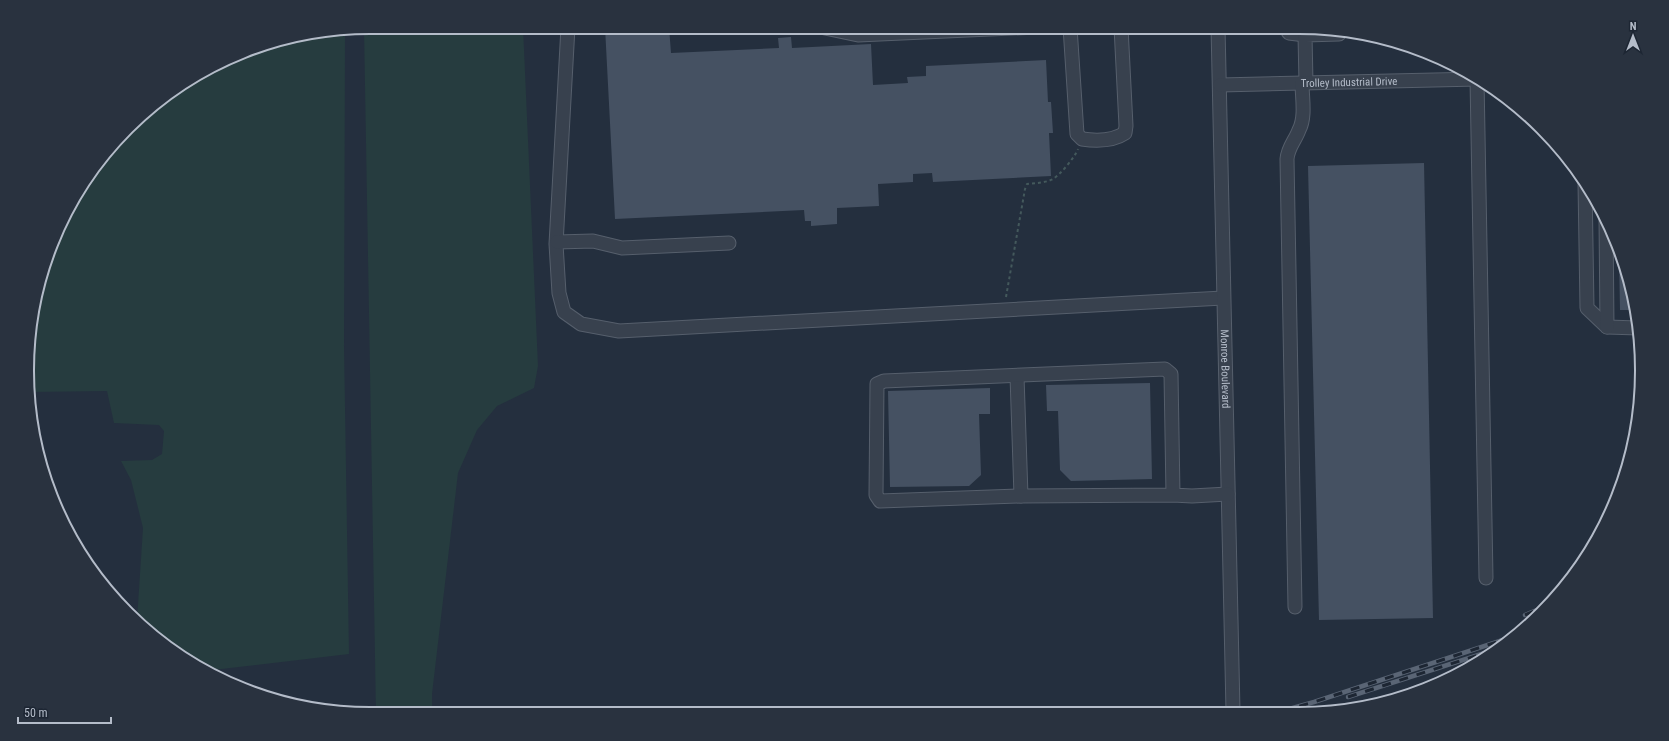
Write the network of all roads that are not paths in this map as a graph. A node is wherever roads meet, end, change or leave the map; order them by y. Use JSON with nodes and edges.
{"nodes":[{"id":1,"x":568,"y":34,"type":"edge"},
{"id":2,"x":853,"y":34,"type":"edge"},
{"id":3,"x":880,"y":34,"type":"edge"},
{"id":4,"x":1070,"y":34,"type":"edge"},
{"id":5,"x":1121,"y":34,"type":"edge"},
{"id":6,"x":1218,"y":34,"type":"edge"},
{"id":7,"x":1297,"y":34,"type":"edge"},
{"id":8,"x":1305,"y":35,"type":"junction"},
{"id":9,"x":1315,"y":35,"type":"edge"},
{"id":10,"x":1467,"y":79,"type":"edge"},
{"id":11,"x":1304,"y":83,"type":"junction"},
{"id":12,"x":1220,"y":85,"type":"junction"},
{"id":13,"x":1478,"y":86,"type":"edge"},
{"id":14,"x":1590,"y":202,"type":"edge"},
{"id":15,"x":1606,"y":236,"type":"edge"},
{"id":16,"x":557,"y":242,"type":"junction"},
{"id":17,"x":729,"y":244,"type":"dead end"},
{"id":18,"x":1586,"y":258,"type":"junction"},
{"id":19,"x":1607,"y":258,"type":"junction"},
{"id":20,"x":1223,"y":298,"type":"junction"},
{"id":21,"x":1606,"y":327,"type":"junction"},
{"id":22,"x":1632,"y":328,"type":"edge"},
{"id":23,"x":1017,"y":376,"type":"junction"},
{"id":24,"x":1173,"y":494,"type":"junction"},
{"id":25,"x":1228,"y":494,"type":"junction"},
{"id":26,"x":1021,"y":496,"type":"junction"},
{"id":27,"x":1486,"y":578,"type":"dead end"},
{"id":28,"x":1295,"y":607,"type":"dead end"},
{"id":29,"x":1233,"y":707,"type":"edge"}],
"edges":[{"from":1,"to":16,"type":"street"},
{"from":2,"to":3,"type":"street"},
{"from":4,"to":5,"type":"street"},
{"from":6,"to":12,"type":"street","name":"Monroe Boulevard"},
{"from":7,"to":8,"type":"street"},
{"from":8,"to":9,"type":"street"},
{"from":8,"to":11,"type":"street"},
{"from":10,"to":11,"type":"street","name":"Trolley Industrial Drive"},
{"from":11,"to":12,"type":"street","name":"Trolley Industrial Drive"},
{"from":11,"to":28,"type":"street"},
{"from":12,"to":20,"type":"street","name":"Monroe Boulevard"},
{"from":13,"to":27,"type":"street"},
{"from":14,"to":18,"type":"street"},
{"from":15,"to":19,"type":"street"},
{"from":16,"to":17,"type":"street"},
{"from":16,"to":20,"type":"street"},
{"from":18,"to":19,"type":"street"},
{"from":18,"to":21,"type":"street"},
{"from":19,"to":21,"type":"street"},
{"from":20,"to":25,"type":"street","name":"Monroe Boulevard"},
{"from":21,"to":22,"type":"street"},
{"from":23,"to":24,"type":"street"},
{"from":23,"to":26,"type":"street"},
{"from":23,"to":26,"type":"street"},
{"from":24,"to":25,"type":"street"},
{"from":24,"to":26,"type":"street"},
{"from":25,"to":29,"type":"street","name":"Monroe Boulevard"}]}
